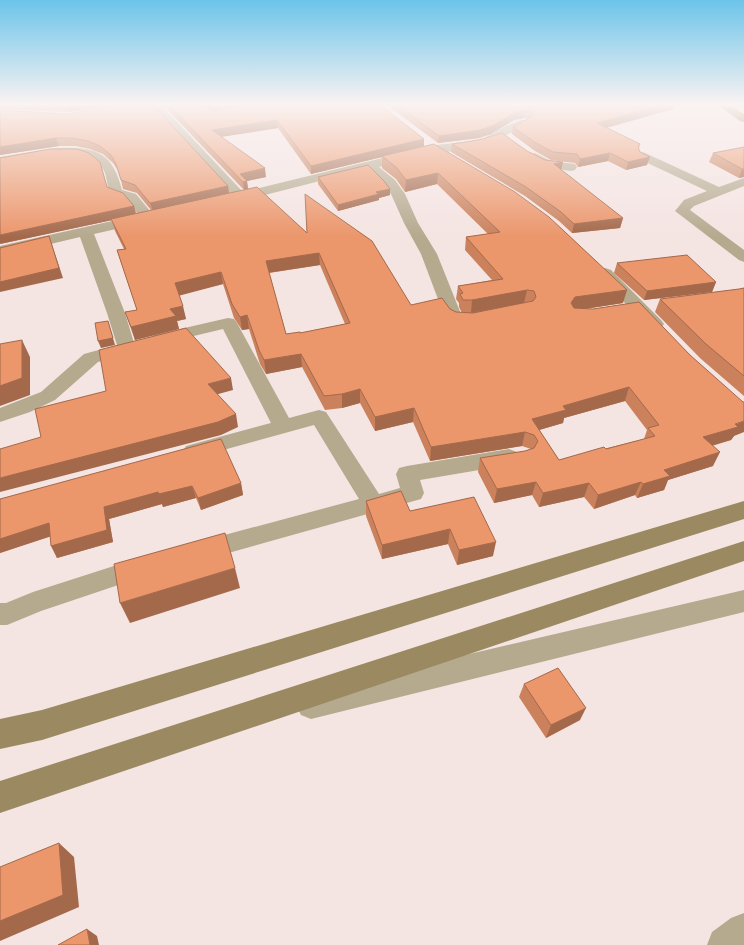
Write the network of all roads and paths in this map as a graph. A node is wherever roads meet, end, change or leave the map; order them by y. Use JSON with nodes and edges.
{"nodes":[{"id":1,"x":197,"y":149,"type":"edge"},
{"id":2,"x":436,"y":149,"type":"joint"},
{"id":3,"x":525,"y":151,"type":"edge"},
{"id":4,"x":643,"y":156,"type":"edge"},
{"id":5,"x":0,"y":161,"type":"edge"},
{"id":6,"x":456,"y":162,"type":"edge"},
{"id":7,"x":371,"y":166,"type":"junction"},
{"id":8,"x":571,"y":166,"type":"dead end"},
{"id":9,"x":743,"y":182,"type":"edge"},
{"id":10,"x":717,"y":191,"type":"junction"},
{"id":11,"x":241,"y":196,"type":"junction"},
{"id":12,"x":219,"y":202,"type":"edge"},
{"id":13,"x":86,"y":233,"type":"junction"},
{"id":14,"x":0,"y":251,"type":"edge"},
{"id":15,"x":744,"y":257,"type":"edge"},
{"id":16,"x":595,"y":264,"type":"edge"},
{"id":17,"x":647,"y":306,"type":"junction"},
{"id":18,"x":618,"y":311,"type":"edge"},
{"id":19,"x":494,"y":316,"type":"edge"},
{"id":20,"x":666,"y":335,"type":"edge"},
{"id":21,"x":127,"y":348,"type":"junction"},
{"id":22,"x":0,"y":415,"type":"edge"},
{"id":23,"x":283,"y":426,"type":"junction"},
{"id":24,"x":176,"y":455,"type":"edge"},
{"id":25,"x":522,"y":455,"type":"edge"},
{"id":26,"x":374,"y":504,"type":"junction"},
{"id":27,"x":744,"y":510,"type":"edge"},
{"id":28,"x":744,"y":551,"type":"edge"},
{"id":29,"x":744,"y":602,"type":"edge"},
{"id":30,"x":0,"y":614,"type":"edge"},
{"id":31,"x":0,"y":734,"type":"edge"},
{"id":32,"x":188,"y":734,"type":"junction"},
{"id":33,"x":0,"y":797,"type":"edge"},
{"id":34,"x":744,"y":931,"type":"edge"},
{"id":35,"x":725,"y":945,"type":"edge"}],
"edges":[{"from":1,"to":11,"type":"street"},
{"from":2,"to":6,"type":"street"},
{"from":2,"to":7,"type":"street"},
{"from":3,"to":8,"type":"street"},
{"from":4,"to":10,"type":"street"},
{"from":5,"to":13,"type":"street"},
{"from":7,"to":11,"type":"street"},
{"from":7,"to":19,"type":"street"},
{"from":9,"to":10,"type":"street"},
{"from":10,"to":15,"type":"street"},
{"from":11,"to":12,"type":"street"},
{"from":13,"to":14,"type":"street"},
{"from":13,"to":21,"type":"street"},
{"from":16,"to":17,"type":"street"},
{"from":17,"to":18,"type":"street"},
{"from":17,"to":20,"type":"street"},
{"from":21,"to":22,"type":"street"},
{"from":21,"to":23,"type":"street"},
{"from":23,"to":24,"type":"street"},
{"from":23,"to":26,"type":"street"},
{"from":25,"to":26,"type":"street"},
{"from":26,"to":30,"type":"street"},
{"from":27,"to":31,"type":"main road"},
{"from":28,"to":32,"type":"main road"},
{"from":29,"to":32,"type":"street"},
{"from":32,"to":33,"type":"main road"},
{"from":34,"to":35,"type":"street"}]}
